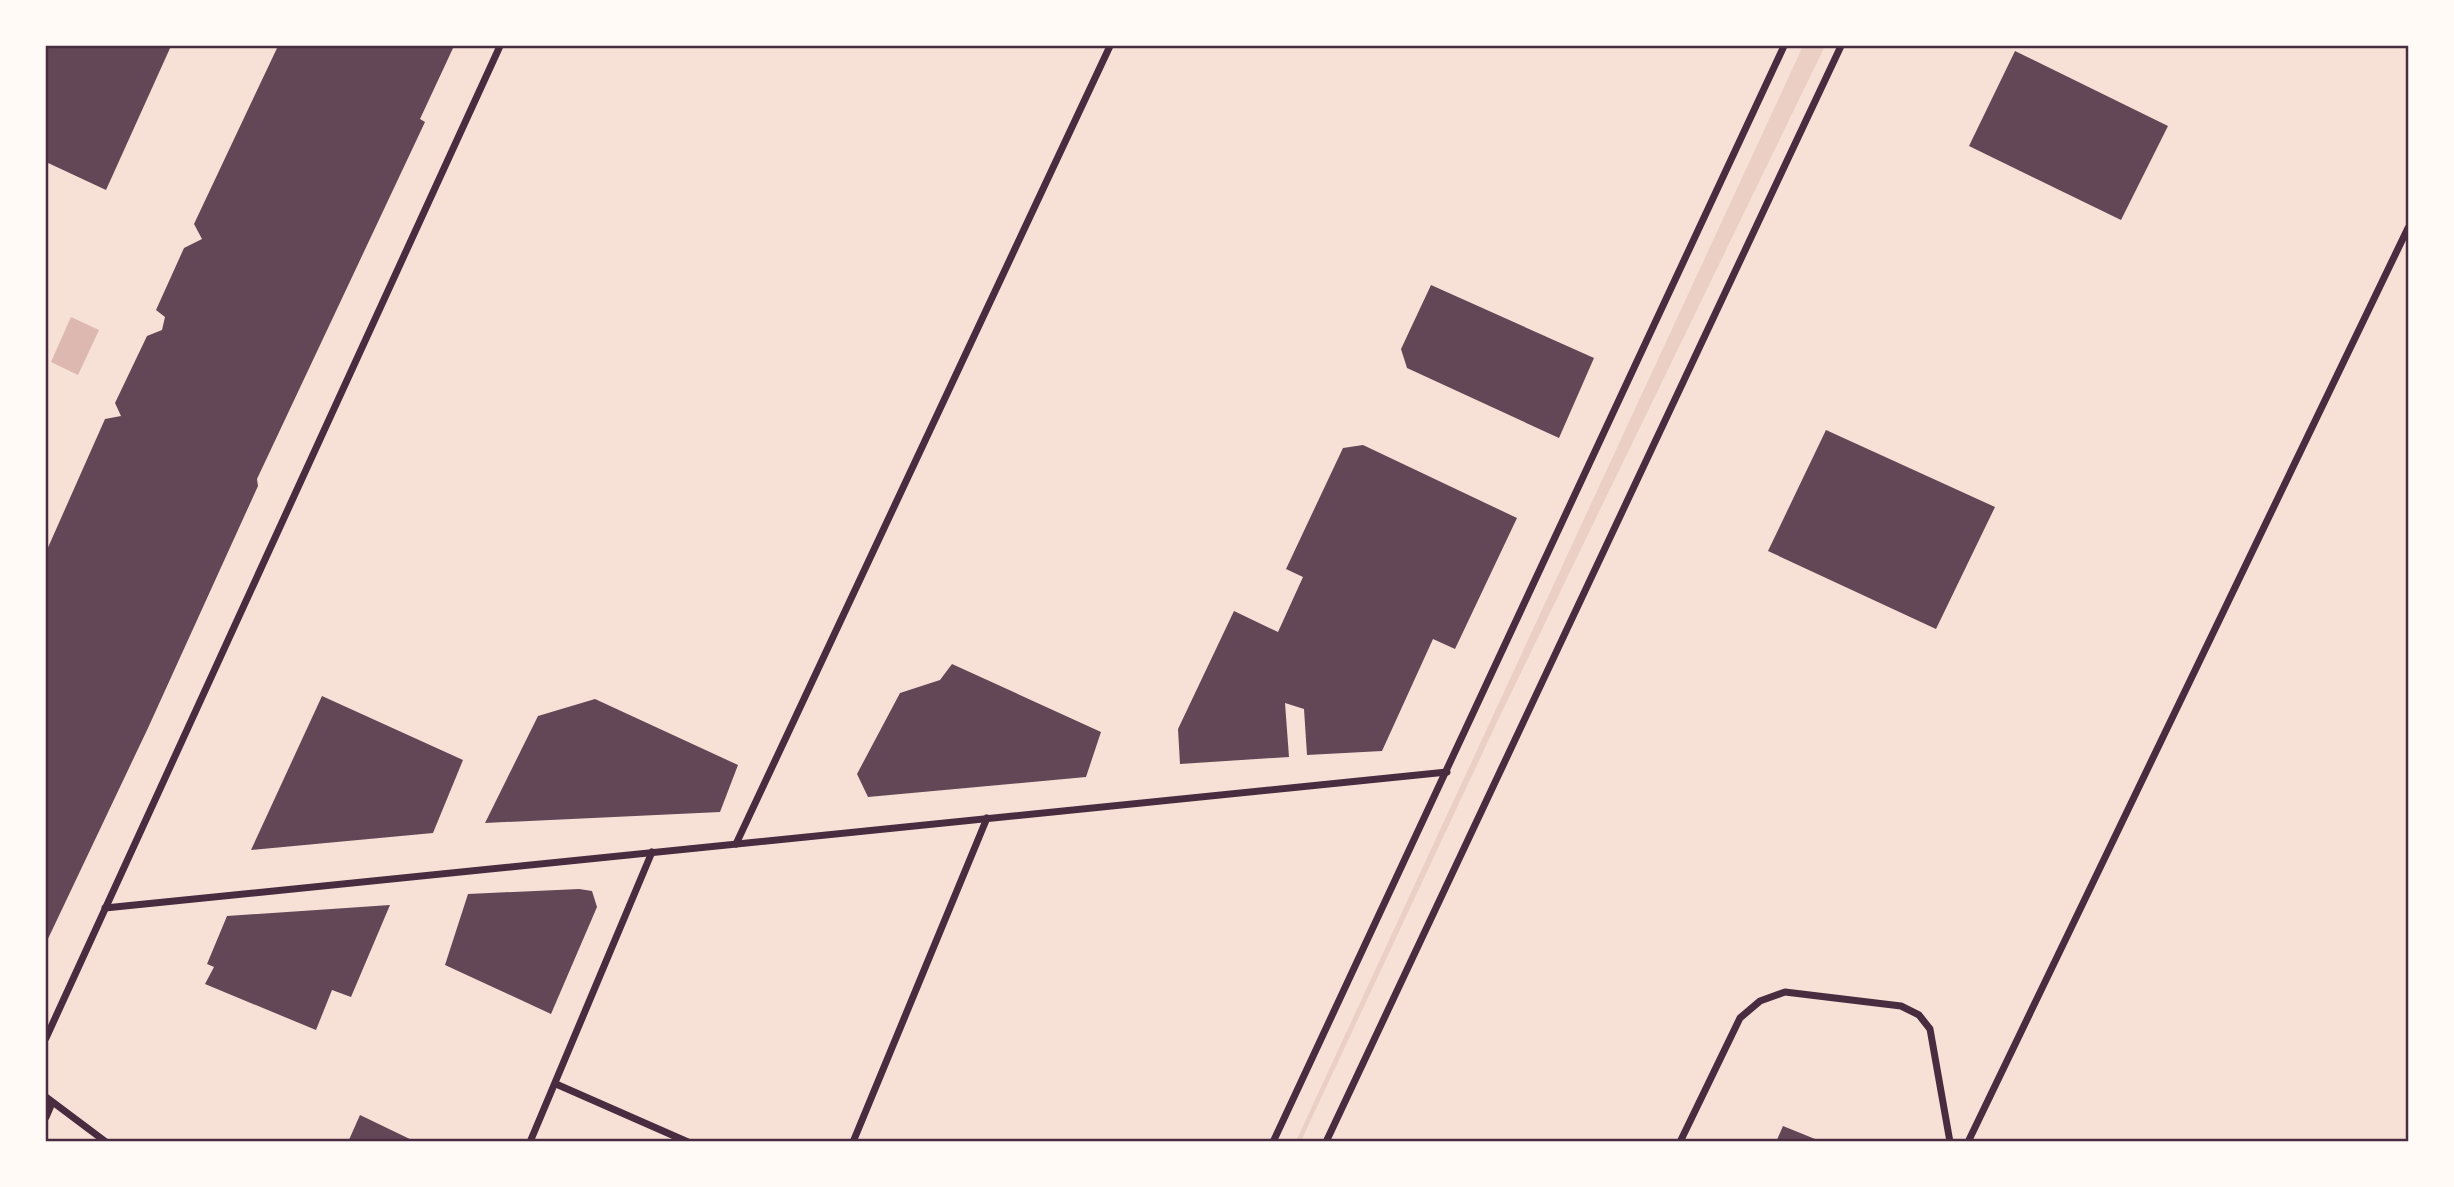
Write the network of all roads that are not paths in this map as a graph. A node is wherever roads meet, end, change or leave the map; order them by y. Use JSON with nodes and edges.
{"nodes":[{"id":1,"x":500,"y":46,"type":"edge"},
{"id":2,"x":1110,"y":46,"type":"edge"},
{"id":3,"x":1784,"y":46,"type":"edge"},
{"id":4,"x":1841,"y":46,"type":"edge"},
{"id":5,"x":2409,"y":228,"type":"edge"},
{"id":6,"x":1447,"y":772,"type":"junction"},
{"id":7,"x":987,"y":818,"type":"junction"},
{"id":8,"x":736,"y":844,"type":"junction"},
{"id":9,"x":652,"y":852,"type":"junction"},
{"id":10,"x":105,"y":908,"type":"junction"},
{"id":11,"x":46,"y":1038,"type":"edge"},
{"id":12,"x":556,"y":1084,"type":"junction"},
{"id":13,"x":49,"y":1100,"type":"edge"},
{"id":14,"x":46,"y":1117,"type":"edge"},
{"id":15,"x":106,"y":1142,"type":"edge"},
{"id":16,"x":530,"y":1142,"type":"edge"},
{"id":17,"x":688,"y":1142,"type":"edge"},
{"id":18,"x":853,"y":1142,"type":"edge"},
{"id":19,"x":1273,"y":1142,"type":"edge"},
{"id":20,"x":1326,"y":1142,"type":"edge"},
{"id":21,"x":1680,"y":1142,"type":"edge"},
{"id":22,"x":1950,"y":1142,"type":"edge"},
{"id":23,"x":1968,"y":1142,"type":"edge"}],
"edges":[{"from":1,"to":10,"type":"street"},
{"from":2,"to":8,"type":"street"},
{"from":3,"to":6,"type":"street"},
{"from":4,"to":20,"type":"street"},
{"from":5,"to":23,"type":"street"},
{"from":6,"to":7,"type":"street"},
{"from":6,"to":19,"type":"street"},
{"from":7,"to":8,"type":"street"},
{"from":7,"to":18,"type":"street"},
{"from":8,"to":9,"type":"street"},
{"from":9,"to":10,"type":"street"},
{"from":9,"to":12,"type":"street"},
{"from":10,"to":11,"type":"street"},
{"from":12,"to":16,"type":"street"},
{"from":12,"to":17,"type":"street"},
{"from":13,"to":14,"type":"street"},
{"from":13,"to":15,"type":"street"},
{"from":21,"to":22,"type":"street"}]}
